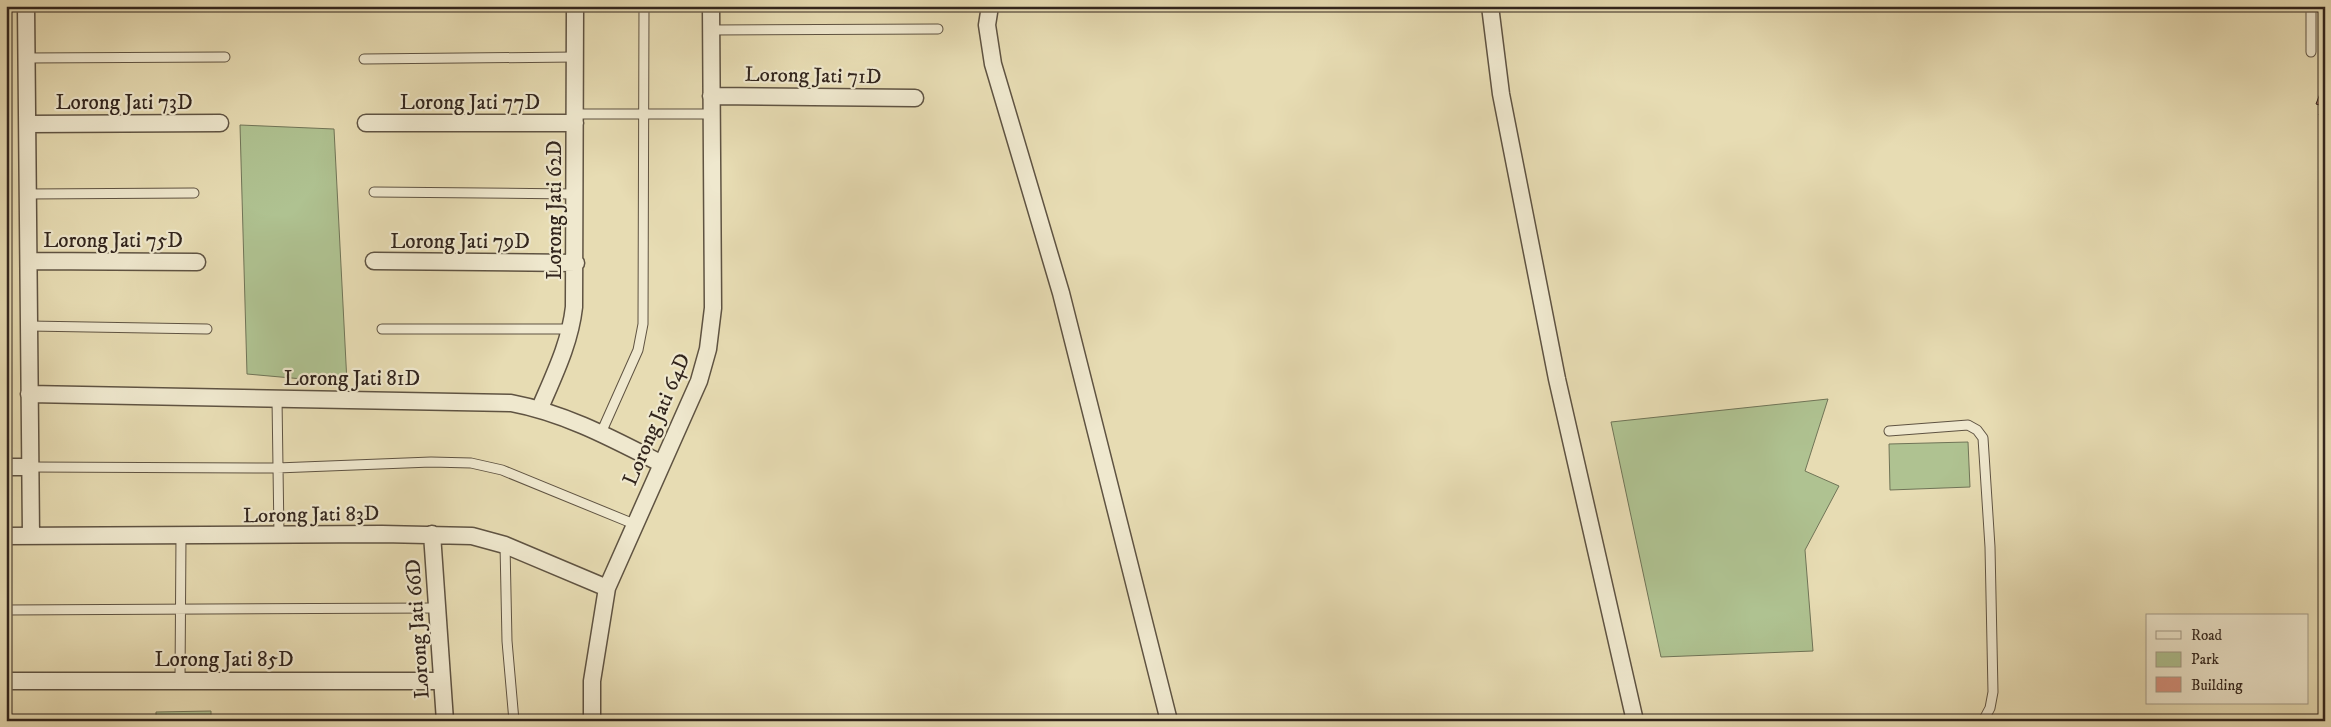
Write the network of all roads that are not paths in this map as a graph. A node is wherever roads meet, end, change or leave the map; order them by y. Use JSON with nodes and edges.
{"nodes":[{"id":1,"x":26,"y":6,"type":"edge"},
{"id":2,"x":575,"y":6,"type":"edge"},
{"id":3,"x":644,"y":6,"type":"edge"},
{"id":4,"x":711,"y":6,"type":"edge"},
{"id":5,"x":990,"y":6,"type":"edge"},
{"id":6,"x":1490,"y":6,"type":"edge"},
{"id":7,"x":2311,"y":6,"type":"edge"},
{"id":8,"x":710,"y":30,"type":"junction"},
{"id":9,"x":938,"y":30,"type":"dead end"},
{"id":10,"x":2312,"y":52,"type":"dead end"},
{"id":11,"x":225,"y":57,"type":"dead end"},
{"id":12,"x":575,"y":57,"type":"junction"},
{"id":13,"x":27,"y":58,"type":"junction"},
{"id":14,"x":364,"y":58,"type":"dead end"},
{"id":15,"x":711,"y":96,"type":"junction"},
{"id":16,"x":915,"y":98,"type":"dead end"},
{"id":17,"x":712,"y":114,"type":"junction"},
{"id":18,"x":644,"y":115,"type":"junction"},
{"id":19,"x":575,"y":118,"type":"junction"},
{"id":20,"x":220,"y":123,"type":"dead end"},
{"id":21,"x":366,"y":123,"type":"dead end"},
{"id":22,"x":28,"y":124,"type":"junction"},
{"id":23,"x":374,"y":192,"type":"dead end"},
{"id":24,"x":194,"y":193,"type":"dead end"},
{"id":25,"x":28,"y":194,"type":"junction"},
{"id":26,"x":575,"y":194,"type":"junction"},
{"id":27,"x":29,"y":261,"type":"junction"},
{"id":28,"x":197,"y":262,"type":"dead end"},
{"id":29,"x":374,"y":262,"type":"dead end"},
{"id":30,"x":576,"y":263,"type":"junction"},
{"id":31,"x":29,"y":326,"type":"junction"},
{"id":32,"x":207,"y":329,"type":"dead end"},
{"id":33,"x":382,"y":329,"type":"dead end"},
{"id":34,"x":572,"y":329,"type":"junction"},
{"id":35,"x":29,"y":394,"type":"junction"},
{"id":36,"x":277,"y":399,"type":"junction"},
{"id":37,"x":540,"y":408,"type":"junction"},
{"id":38,"x":1889,"y":431,"type":"dead end"},
{"id":39,"x":602,"y":433,"type":"junction"},
{"id":40,"x":662,"y":464,"type":"junction"},
{"id":41,"x":6,"y":467,"type":"edge"},
{"id":42,"x":29,"y":467,"type":"junction"},
{"id":43,"x":278,"y":468,"type":"junction"},
{"id":44,"x":634,"y":524,"type":"junction"},
{"id":45,"x":432,"y":534,"type":"junction"},
{"id":46,"x":279,"y":535,"type":"junction"},
{"id":47,"x":6,"y":536,"type":"edge"},
{"id":48,"x":31,"y":536,"type":"junction"},
{"id":49,"x":181,"y":536,"type":"junction"},
{"id":50,"x":505,"y":545,"type":"junction"},
{"id":51,"x":607,"y":588,"type":"junction"},
{"id":52,"x":436,"y":608,"type":"junction"},
{"id":53,"x":6,"y":610,"type":"edge"},
{"id":54,"x":179,"y":610,"type":"junction"},
{"id":55,"x":180,"y":680,"type":"junction"},
{"id":56,"x":441,"y":680,"type":"junction"},
{"id":57,"x":6,"y":682,"type":"edge"},
{"id":58,"x":445,"y":721,"type":"edge"},
{"id":59,"x":514,"y":721,"type":"edge"},
{"id":60,"x":592,"y":721,"type":"edge"},
{"id":61,"x":1169,"y":721,"type":"edge"},
{"id":62,"x":1634,"y":721,"type":"edge"},
{"id":63,"x":1983,"y":721,"type":"edge"}],
"edges":[{"from":1,"to":13,"type":"street"},
{"from":2,"to":12,"type":"street","name":"Lorong Jati 62D"},
{"from":3,"to":18,"type":"lane"},
{"from":4,"to":8,"type":"street","name":"Lorong Jati 64D"},
{"from":5,"to":61,"type":"street"},
{"from":6,"to":62,"type":"street"},
{"from":7,"to":10,"type":"lane"},
{"from":8,"to":9,"type":"lane"},
{"from":8,"to":15,"type":"street","name":"Lorong Jati 64D"},
{"from":11,"to":13,"type":"lane"},
{"from":12,"to":14,"type":"lane"},
{"from":12,"to":19,"type":"street","name":"Lorong Jati 62D"},
{"from":13,"to":22,"type":"street"},
{"from":15,"to":16,"type":"street","name":"Lorong Jati 71D"},
{"from":15,"to":17,"type":"street","name":"Lorong Jati 64D"},
{"from":17,"to":18,"type":"lane"},
{"from":17,"to":40,"type":"street","name":"Lorong Jati 64D"},
{"from":18,"to":19,"type":"lane"},
{"from":18,"to":39,"type":"lane"},
{"from":19,"to":21,"type":"street","name":"Lorong Jati 77D"},
{"from":19,"to":26,"type":"street","name":"Lorong Jati 62D"},
{"from":20,"to":22,"type":"street","name":"Lorong Jati 73D"},
{"from":22,"to":25,"type":"street"},
{"from":23,"to":26,"type":"lane"},
{"from":24,"to":25,"type":"lane"},
{"from":25,"to":27,"type":"street"},
{"from":26,"to":30,"type":"street","name":"Lorong Jati 62D"},
{"from":27,"to":28,"type":"street","name":"Lorong Jati 75D"},
{"from":27,"to":31,"type":"street"},
{"from":29,"to":30,"type":"street","name":"Lorong Jati 79D"},
{"from":30,"to":34,"type":"street","name":"Lorong Jati 62D"},
{"from":31,"to":32,"type":"lane"},
{"from":31,"to":35,"type":"street"},
{"from":33,"to":34,"type":"lane"},
{"from":34,"to":37,"type":"street","name":"Lorong Jati 62D"},
{"from":35,"to":36,"type":"street","name":"Lorong Jati 81D"},
{"from":35,"to":42,"type":"street"},
{"from":36,"to":37,"type":"street","name":"Lorong Jati 81D"},
{"from":36,"to":43,"type":"lane"},
{"from":37,"to":39,"type":"street","name":"Lorong Jati 81D"},
{"from":38,"to":63,"type":"lane"},
{"from":39,"to":40,"type":"street","name":"Lorong Jati 81D"},
{"from":40,"to":44,"type":"street","name":"Lorong Jati 64D"},
{"from":41,"to":42,"type":"street"},
{"from":42,"to":43,"type":"lane"},
{"from":42,"to":48,"type":"street"},
{"from":43,"to":44,"type":"lane"},
{"from":43,"to":46,"type":"lane"},
{"from":44,"to":51,"type":"street","name":"Lorong Jati 64D"},
{"from":45,"to":46,"type":"street","name":"Lorong Jati 83D"},
{"from":45,"to":50,"type":"street","name":"Lorong Jati 83D"},
{"from":45,"to":52,"type":"street","name":"Lorong Jati 66D"},
{"from":46,"to":49,"type":"street","name":"Lorong Jati 83D"},
{"from":47,"to":48,"type":"street","name":"Lorong Jati 83D"},
{"from":48,"to":49,"type":"street","name":"Lorong Jati 83D"},
{"from":49,"to":54,"type":"lane"},
{"from":50,"to":51,"type":"street","name":"Lorong Jati 83D"},
{"from":50,"to":59,"type":"lane"},
{"from":51,"to":60,"type":"street","name":"Lorong Jati 64D"},
{"from":52,"to":54,"type":"lane"},
{"from":52,"to":56,"type":"street","name":"Lorong Jati 66D"},
{"from":53,"to":54,"type":"lane"},
{"from":54,"to":55,"type":"lane"},
{"from":55,"to":56,"type":"street","name":"Lorong Jati 85D"},
{"from":55,"to":57,"type":"street","name":"Lorong Jati 85D"},
{"from":56,"to":58,"type":"street","name":"Lorong Jati 66D"}]}
